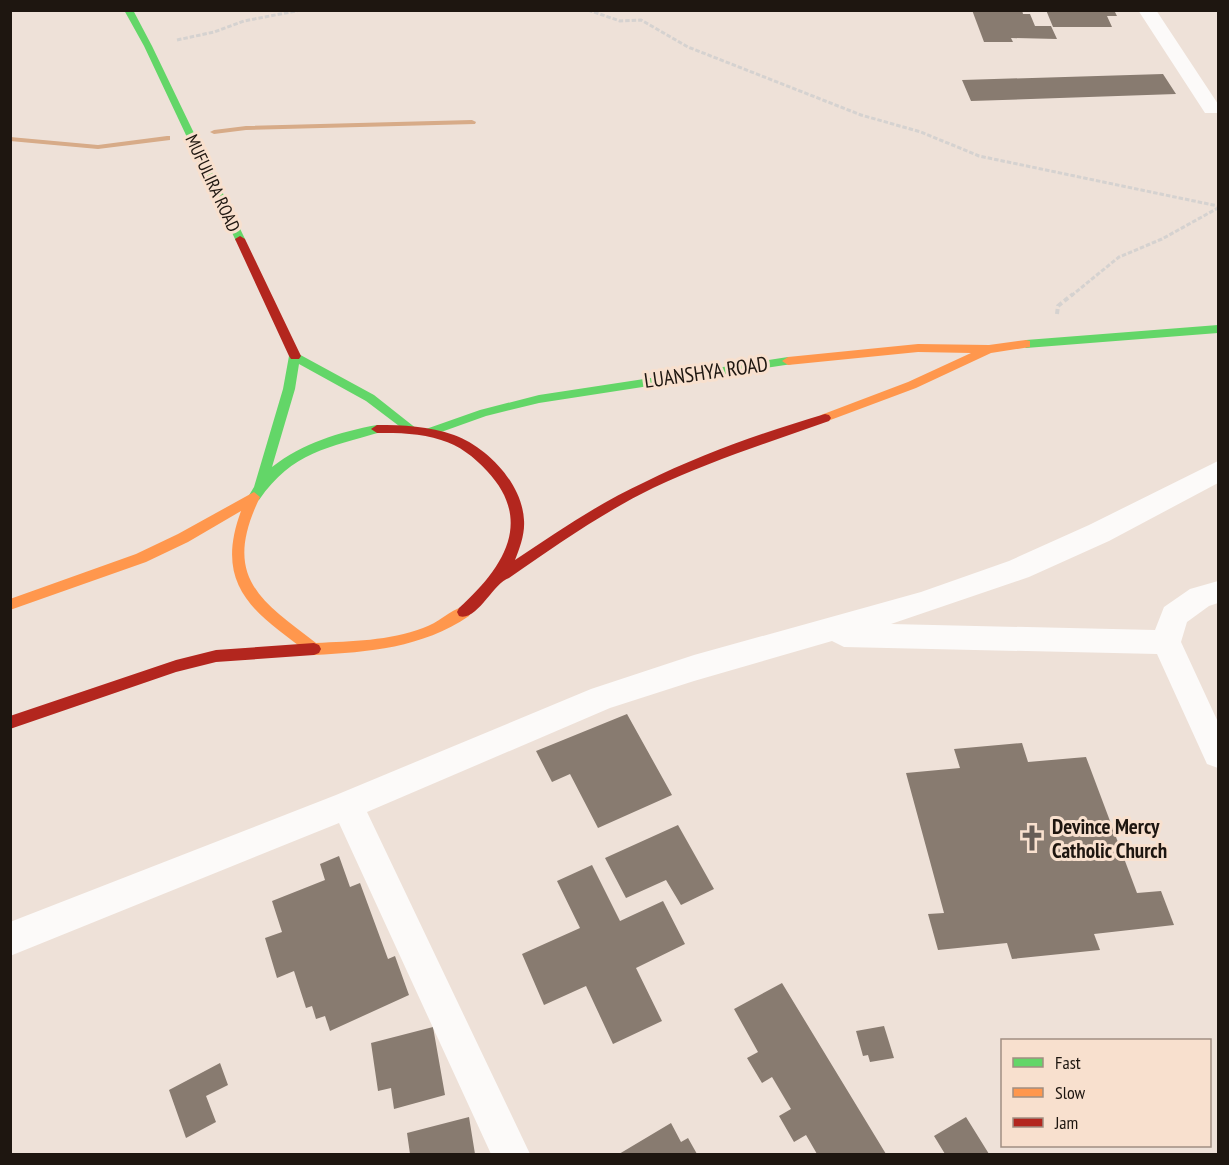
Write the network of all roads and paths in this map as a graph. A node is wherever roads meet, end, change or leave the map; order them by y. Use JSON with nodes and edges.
{"nodes":[{"id":1,"x":128,"y":10,"type":"edge"},
{"id":2,"x":301,"y":10,"type":"edge"},
{"id":3,"x":588,"y":10,"type":"edge"},
{"id":4,"x":1147,"y":10,"type":"edge"},
{"id":5,"x":148,"y":46,"type":"junction"},
{"id":6,"x":1212,"y":109,"type":"dead end"},
{"id":7,"x":1218,"y":207,"type":"edge"},
{"id":8,"x":1218,"y":329,"type":"edge"},
{"id":9,"x":1053,"y":340,"type":"junction"},
{"id":10,"x":989,"y":349,"type":"junction"},
{"id":11,"x":295,"y":356,"type":"junction"},
{"id":12,"x":411,"y":429,"type":"junction"},
{"id":13,"x":430,"y":432,"type":"junction"},
{"id":14,"x":1218,"y":471,"type":"edge"},
{"id":15,"x":260,"y":487,"type":"junction"},
{"id":16,"x":250,"y":500,"type":"junction"},
{"id":17,"x":504,"y":574,"type":"junction"},
{"id":18,"x":1218,"y":592,"type":"edge"},
{"id":19,"x":10,"y":605,"type":"edge"},
{"id":20,"x":818,"y":635,"type":"junction"},
{"id":21,"x":1166,"y":642,"type":"junction"},
{"id":22,"x":314,"y":649,"type":"junction"},
{"id":23,"x":10,"y":723,"type":"edge"},
{"id":24,"x":1218,"y":754,"type":"edge"},
{"id":25,"x":347,"y":805,"type":"junction"},
{"id":26,"x":10,"y":939,"type":"edge"},
{"id":27,"x":511,"y":1155,"type":"edge"}],
"edges":[{"from":1,"to":5,"type":"main road","name":"MUFULIRA ROAD"},
{"from":2,"to":5,"type":"path"},
{"from":3,"to":7,"type":"path"},
{"from":4,"to":6,"type":"street"},
{"from":5,"to":11,"type":"main road","name":"MUFULIRA ROAD"},
{"from":7,"to":9,"type":"path"},
{"from":8,"to":9,"type":"main road","name":"LUANSHYA ROAD"},
{"from":9,"to":10,"type":"main road","name":"LUANSHYA ROAD"},
{"from":10,"to":13,"type":"main road","name":"LUANSHYA ROAD"},
{"from":10,"to":17,"type":"main road","name":"LUANSHYA ROAD"},
{"from":11,"to":12,"type":"main road"},
{"from":11,"to":15,"type":"main road"},
{"from":12,"to":13,"type":"main road"},
{"from":12,"to":15,"type":"main road"},
{"from":13,"to":17,"type":"main road"},
{"from":14,"to":20,"type":"street"},
{"from":15,"to":16,"type":"main road"},
{"from":16,"to":19,"type":"main road"},
{"from":16,"to":22,"type":"main road"},
{"from":17,"to":22,"type":"main road"},
{"from":18,"to":21,"type":"street"},
{"from":20,"to":21,"type":"street"},
{"from":20,"to":25,"type":"street"},
{"from":21,"to":24,"type":"street"},
{"from":22,"to":23,"type":"main road"},
{"from":25,"to":26,"type":"street"},
{"from":25,"to":27,"type":"street"}]}
